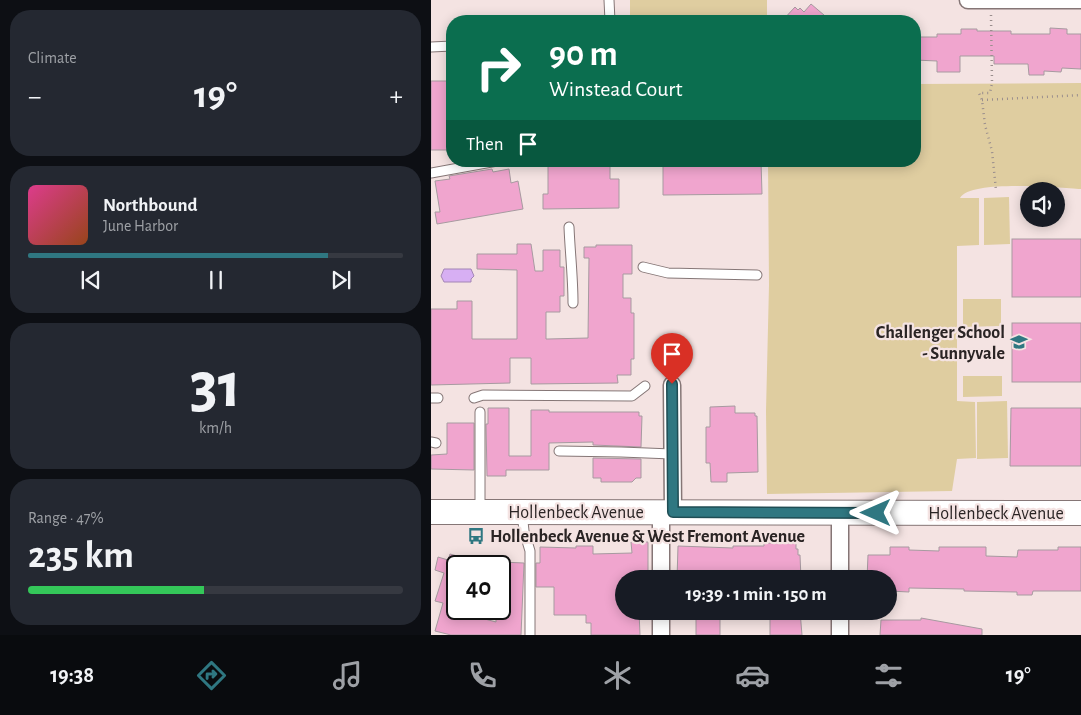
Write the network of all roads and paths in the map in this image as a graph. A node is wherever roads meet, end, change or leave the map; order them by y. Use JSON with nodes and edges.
{"nodes":[{"id":1,"x":609,"y":0,"type":"edge"},
{"id":2,"x":968,"y":0,"type":"edge"},
{"id":3,"x":991,"y":0,"type":"edge"},
{"id":4,"x":1081,"y":0,"type":"edge"},
{"id":5,"x":610,"y":15,"type":"edge"},
{"id":6,"x":446,"y":46,"type":"edge"},
{"id":7,"x":431,"y":47,"type":"edge"},
{"id":8,"x":1081,"y":95,"type":"edge"},
{"id":9,"x":982,"y":100,"type":"junction"},
{"id":10,"x":464,"y":167,"type":"edge"},
{"id":11,"x":431,"y":173,"type":"edge"},
{"id":12,"x":996,"y":190,"type":"dead end"},
{"id":13,"x":569,"y":227,"type":"dead end"},
{"id":14,"x":643,"y":268,"type":"dead end"},
{"id":15,"x":757,"y":275,"type":"dead end"},
{"id":16,"x":573,"y":303,"type":"dead end"},
{"id":17,"x":672,"y":384,"type":"dead end"},
{"id":18,"x":645,"y":386,"type":"dead end"},
{"id":19,"x":475,"y":398,"type":"dead end"},
{"id":20,"x":480,"y":412,"type":"dead end"},
{"id":21,"x":559,"y":451,"type":"dead end"},
{"id":22,"x":672,"y":454,"type":"junction"},
{"id":23,"x":431,"y":512,"type":"edge"},
{"id":24,"x":480,"y":512,"type":"junction"},
{"id":25,"x":522,"y":512,"type":"junction"},
{"id":26,"x":667,"y":512,"type":"junction"},
{"id":27,"x":840,"y":513,"type":"junction"},
{"id":28,"x":1081,"y":513,"type":"edge"},
{"id":29,"x":662,"y":570,"type":"edge"},
{"id":30,"x":840,"y":570,"type":"edge"},
{"id":31,"x":661,"y":620,"type":"edge"},
{"id":32,"x":840,"y":620,"type":"edge"},
{"id":33,"x":530,"y":635,"type":"edge"},
{"id":34,"x":661,"y":635,"type":"edge"},
{"id":35,"x":839,"y":635,"type":"edge"}],
"edges":[{"from":1,"to":5,"type":"lane"},
{"from":2,"to":3,"type":"street"},
{"from":3,"to":4,"type":"street"},
{"from":3,"to":9,"type":"path"},
{"from":6,"to":7,"type":"lane"},
{"from":8,"to":9,"type":"path"},
{"from":9,"to":12,"type":"path"},
{"from":10,"to":11,"type":"lane"},
{"from":13,"to":16,"type":"lane"},
{"from":14,"to":15,"type":"lane"},
{"from":17,"to":22,"type":"street"},
{"from":18,"to":19,"type":"lane"},
{"from":20,"to":24,"type":"lane"},
{"from":21,"to":22,"type":"lane"},
{"from":22,"to":26,"type":"street"},
{"from":23,"to":24,"type":"street","name":"Hollenbeck Avenue"},
{"from":24,"to":25,"type":"street","name":"Hollenbeck Avenue"},
{"from":25,"to":26,"type":"street","name":"Hollenbeck Avenue"},
{"from":25,"to":33,"type":"lane"},
{"from":26,"to":27,"type":"street","name":"Hollenbeck Avenue"},
{"from":26,"to":29,"type":"street"},
{"from":27,"to":28,"type":"street","name":"Hollenbeck Avenue"},
{"from":27,"to":30,"type":"street"},
{"from":31,"to":34,"type":"street"},
{"from":32,"to":35,"type":"street"}]}
